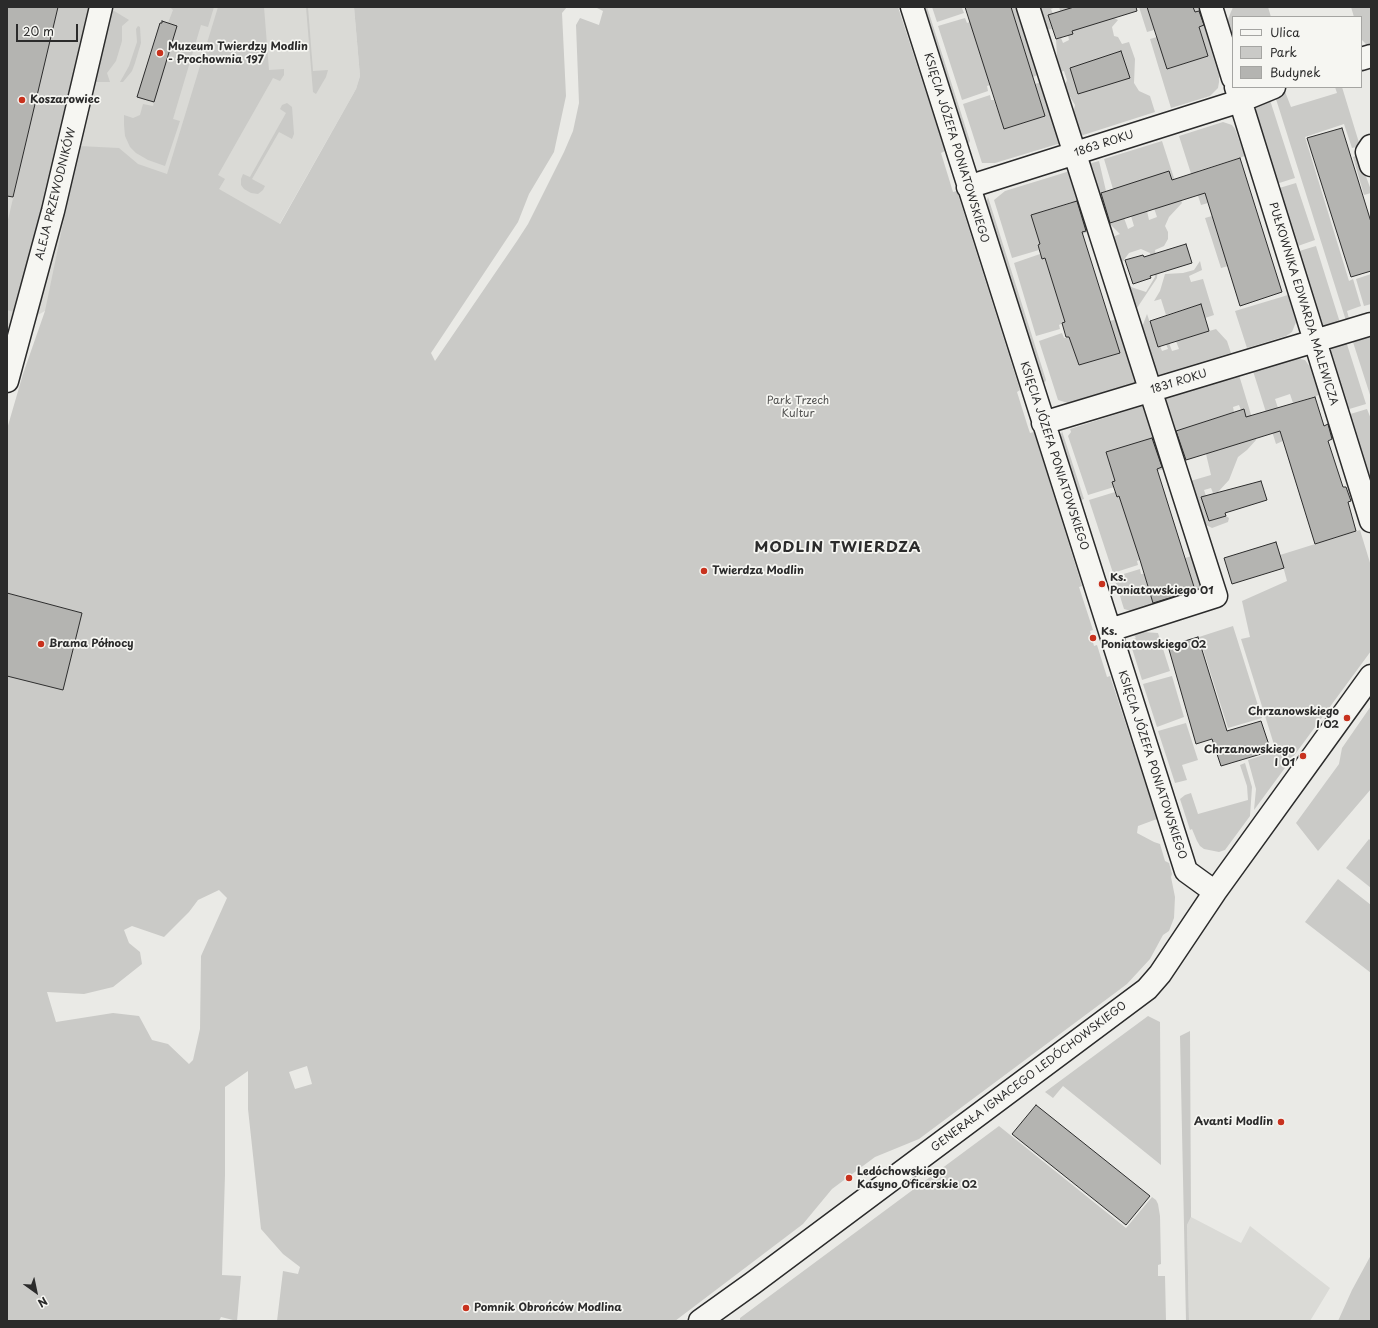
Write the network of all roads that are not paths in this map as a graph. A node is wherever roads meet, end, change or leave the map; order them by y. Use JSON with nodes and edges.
{"nodes":[{"id":1,"x":101,"y":7,"type":"edge"},
{"id":2,"x":912,"y":7,"type":"edge"},
{"id":3,"x":1028,"y":7,"type":"edge"},
{"id":4,"x":1211,"y":7,"type":"edge"},
{"id":5,"x":1232,"y":75,"type":"edge"},
{"id":6,"x":1269,"y":88,"type":"edge"},
{"id":7,"x":1238,"y":94,"type":"edge"},
{"id":8,"x":1371,"y":146,"type":"edge"},
{"id":9,"x":1074,"y":154,"type":"junction"},
{"id":10,"x":1371,"y":166,"type":"edge"},
{"id":11,"x":968,"y":187,"type":"junction"},
{"id":12,"x":1371,"y":324,"type":"edge"},
{"id":13,"x":1314,"y":341,"type":"junction"},
{"id":14,"x":7,"y":381,"type":"edge"},
{"id":15,"x":1150,"y":390,"type":"junction"},
{"id":16,"x":1043,"y":423,"type":"junction"},
{"id":17,"x":1371,"y":521,"type":"edge"},
{"id":18,"x":1110,"y":630,"type":"junction"},
{"id":19,"x":1371,"y":676,"type":"edge"},
{"id":20,"x":1215,"y":892,"type":"junction"},
{"id":21,"x":700,"y":1321,"type":"edge"}],
"edges":[{"from":1,"to":14,"type":"street","name":"ALEJA PRZEWODNIKÓW"},
{"from":2,"to":11,"type":"street","name":"KSIĘCIA JÓZEFA PONIATOWSKIEGO"},
{"from":3,"to":9,"type":"street"},
{"from":4,"to":5,"type":"street"},
{"from":6,"to":7,"type":"street","name":"1863 ROKU"},
{"from":7,"to":9,"type":"street","name":"1863 ROKU"},
{"from":7,"to":13,"type":"street","name":"PUŁKOWNIKA EDWARDA MALEWICZA"},
{"from":8,"to":10,"type":"street"},
{"from":9,"to":11,"type":"street","name":"1863 ROKU"},
{"from":9,"to":15,"type":"street"},
{"from":11,"to":16,"type":"street","name":"KSIĘCIA JÓZEFA PONIATOWSKIEGO"},
{"from":12,"to":13,"type":"street","name":"1831 ROKU"},
{"from":13,"to":15,"type":"street","name":"1831 ROKU"},
{"from":13,"to":17,"type":"street","name":"PUŁKOWNIKA EDWARDA MALEWICZA"},
{"from":15,"to":16,"type":"street","name":"1831 ROKU"},
{"from":15,"to":18,"type":"street"},
{"from":16,"to":18,"type":"street","name":"KSIĘCIA JÓZEFA PONIATOWSKIEGO"},
{"from":18,"to":20,"type":"street","name":"KSIĘCIA JÓZEFA PONIATOWSKIEGO"},
{"from":19,"to":20,"type":"street","name":"GENERAŁA IGNACEGO LEDÓCHOWSKIEGO"},
{"from":20,"to":21,"type":"street","name":"GENERAŁA IGNACEGO LEDÓCHOWSKIEGO"}]}
